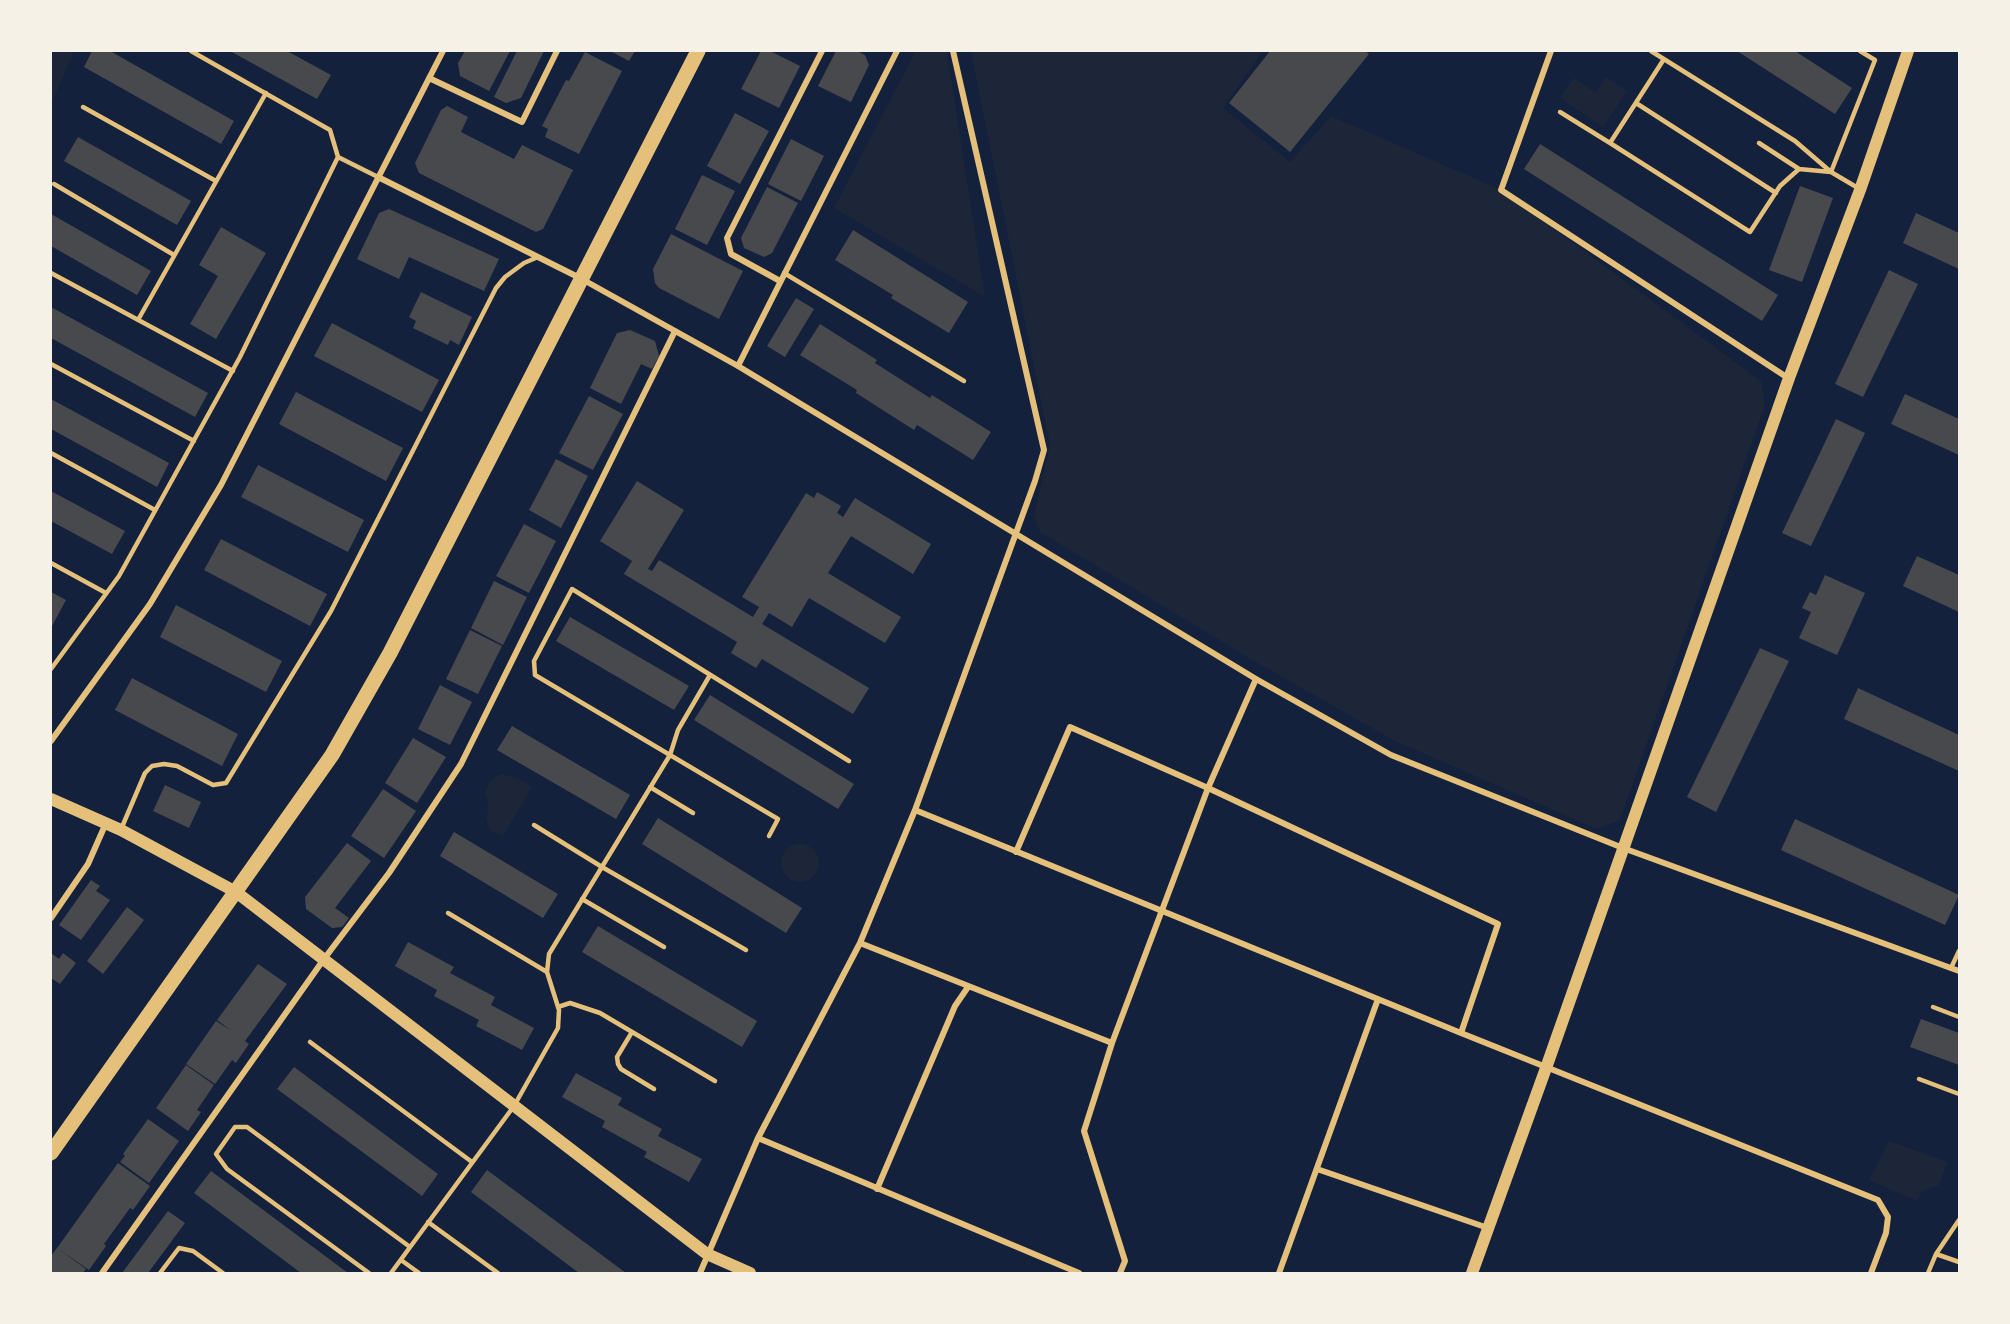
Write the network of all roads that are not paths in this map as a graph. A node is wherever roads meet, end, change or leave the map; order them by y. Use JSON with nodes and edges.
{"nodes":[{"id":1,"x":191,"y":51,"type":"edge"},
{"id":2,"x":443,"y":51,"type":"edge"},
{"id":3,"x":557,"y":51,"type":"edge"},
{"id":4,"x":698,"y":51,"type":"edge"},
{"id":5,"x":822,"y":51,"type":"edge"},
{"id":6,"x":887,"y":51,"type":"edge"},
{"id":7,"x":953,"y":51,"type":"edge"},
{"id":8,"x":1551,"y":51,"type":"edge"},
{"id":9,"x":1651,"y":51,"type":"edge"},
{"id":10,"x":1860,"y":51,"type":"edge"},
{"id":11,"x":1908,"y":51,"type":"edge"},
{"id":12,"x":896,"y":53,"type":"edge"},
{"id":13,"x":1664,"y":59,"type":"junction"},
{"id":14,"x":429,"y":78,"type":"junction"},
{"id":15,"x":266,"y":93,"type":"junction"},
{"id":16,"x":1636,"y":103,"type":"junction"},
{"id":17,"x":83,"y":107,"type":"dead end"},
{"id":18,"x":1560,"y":112,"type":"dead end"},
{"id":19,"x":1610,"y":143,"type":"junction"},
{"id":20,"x":1759,"y":143,"type":"dead end"},
{"id":21,"x":338,"y":157,"type":"junction"},
{"id":22,"x":1798,"y":169,"type":"junction"},
{"id":23,"x":1831,"y":172,"type":"junction"},
{"id":24,"x":378,"y":177,"type":"junction"},
{"id":25,"x":216,"y":181,"type":"junction"},
{"id":26,"x":54,"y":184,"type":"dead end"},
{"id":27,"x":1860,"y":189,"type":"junction"},
{"id":28,"x":1776,"y":193,"type":"junction"},
{"id":29,"x":174,"y":255,"type":"junction"},
{"id":30,"x":538,"y":257,"type":"junction"},
{"id":31,"x":51,"y":273,"type":"edge"},
{"id":32,"x":784,"y":273,"type":"junction"},
{"id":33,"x":580,"y":278,"type":"junction"},
{"id":34,"x":780,"y":281,"type":"junction"},
{"id":35,"x":138,"y":320,"type":"junction"},
{"id":36,"x":675,"y":331,"type":"junction"},
{"id":37,"x":51,"y":364,"type":"edge"},
{"id":38,"x":738,"y":366,"type":"junction"},
{"id":39,"x":233,"y":371,"type":"junction"},
{"id":40,"x":1789,"y":378,"type":"junction"},
{"id":41,"x":964,"y":381,"type":"dead end"},
{"id":42,"x":194,"y":441,"type":"junction"},
{"id":43,"x":51,"y":453,"type":"edge"},
{"id":44,"x":155,"y":510,"type":"junction"},
{"id":45,"x":1016,"y":532,"type":"junction"},
{"id":46,"x":51,"y":563,"type":"edge"},
{"id":47,"x":106,"y":593,"type":"junction"},
{"id":48,"x":51,"y":654,"type":"edge"},
{"id":49,"x":59,"y":658,"type":"junction"},
{"id":50,"x":51,"y":669,"type":"edge"},
{"id":51,"x":710,"y":675,"type":"junction"},
{"id":52,"x":1256,"y":679,"type":"junction"},
{"id":53,"x":51,"y":741,"type":"edge"},
{"id":54,"x":670,"y":755,"type":"junction"},
{"id":55,"x":849,"y":761,"type":"dead end"},
{"id":56,"x":650,"y":787,"type":"junction"},
{"id":57,"x":1208,"y":788,"type":"junction"},
{"id":58,"x":51,"y":799,"type":"edge"},
{"id":59,"x":915,"y":810,"type":"junction"},
{"id":60,"x":693,"y":813,"type":"dead end"},
{"id":61,"x":106,"y":823,"type":"junction"},
{"id":62,"x":534,"y":825,"type":"dead end"},
{"id":63,"x":121,"y":830,"type":"junction"},
{"id":64,"x":769,"y":836,"type":"dead end"},
{"id":65,"x":1623,"y":848,"type":"junction"},
{"id":66,"x":1017,"y":852,"type":"junction"},
{"id":67,"x":602,"y":867,"type":"junction"},
{"id":68,"x":236,"y":892,"type":"junction"},
{"id":69,"x":582,"y":899,"type":"junction"},
{"id":70,"x":1162,"y":911,"type":"junction"},
{"id":71,"x":448,"y":913,"type":"dead end"},
{"id":72,"x":51,"y":918,"type":"edge"},
{"id":73,"x":860,"y":943,"type":"junction"},
{"id":74,"x":664,"y":947,"type":"dead end"},
{"id":75,"x":746,"y":950,"type":"dead end"},
{"id":76,"x":1959,"y":951,"type":"edge"},
{"id":77,"x":324,"y":959,"type":"junction"},
{"id":78,"x":1951,"y":968,"type":"junction"},
{"id":79,"x":1959,"y":971,"type":"edge"},
{"id":80,"x":547,"y":972,"type":"junction"},
{"id":81,"x":968,"y":987,"type":"junction"},
{"id":82,"x":1377,"y":999,"type":"junction"},
{"id":83,"x":558,"y":1007,"type":"junction"},
{"id":84,"x":1934,"y":1007,"type":"dead end"},
{"id":85,"x":1959,"y":1017,"type":"edge"},
{"id":86,"x":632,"y":1032,"type":"junction"},
{"id":87,"x":1461,"y":1033,"type":"junction"},
{"id":88,"x":310,"y":1042,"type":"dead end"},
{"id":89,"x":1112,"y":1043,"type":"junction"},
{"id":90,"x":1546,"y":1068,"type":"junction"},
{"id":91,"x":1919,"y":1079,"type":"dead end"},
{"id":92,"x":715,"y":1081,"type":"dead end"},
{"id":93,"x":654,"y":1089,"type":"dead end"},
{"id":94,"x":1959,"y":1094,"type":"edge"},
{"id":95,"x":514,"y":1106,"type":"junction"},
{"id":96,"x":758,"y":1138,"type":"junction"},
{"id":97,"x":51,"y":1153,"type":"edge"},
{"id":98,"x":472,"y":1162,"type":"junction"},
{"id":99,"x":1317,"y":1169,"type":"junction"},
{"id":100,"x":877,"y":1189,"type":"junction"},
{"id":101,"x":1959,"y":1220,"type":"edge"},
{"id":102,"x":428,"y":1221,"type":"junction"},
{"id":103,"x":1488,"y":1228,"type":"junction"},
{"id":104,"x":410,"y":1246,"type":"junction"},
{"id":105,"x":707,"y":1254,"type":"junction"},
{"id":106,"x":1936,"y":1254,"type":"junction"},
{"id":107,"x":401,"y":1260,"type":"junction"},
{"id":108,"x":1959,"y":1262,"type":"edge"},
{"id":109,"x":102,"y":1273,"type":"edge"},
{"id":110,"x":160,"y":1273,"type":"edge"},
{"id":111,"x":223,"y":1273,"type":"edge"},
{"id":112,"x":369,"y":1273,"type":"edge"},
{"id":113,"x":391,"y":1273,"type":"edge"},
{"id":114,"x":418,"y":1273,"type":"edge"},
{"id":115,"x":498,"y":1273,"type":"edge"},
{"id":116,"x":700,"y":1273,"type":"edge"},
{"id":117,"x":750,"y":1273,"type":"edge"},
{"id":118,"x":1078,"y":1273,"type":"edge"},
{"id":119,"x":1120,"y":1273,"type":"edge"},
{"id":120,"x":1279,"y":1273,"type":"edge"},
{"id":121,"x":1472,"y":1273,"type":"edge"},
{"id":122,"x":1871,"y":1273,"type":"edge"},
{"id":123,"x":1928,"y":1273,"type":"edge"}],
"edges":[{"from":1,"to":15,"type":"lane"},
{"from":2,"to":14,"type":"street"},
{"from":3,"to":14,"type":"street"},
{"from":4,"to":33,"type":"main road"},
{"from":5,"to":34,"type":"street"},
{"from":6,"to":12,"type":"street"},
{"from":7,"to":45,"type":"street"},
{"from":8,"to":40,"type":"street"},
{"from":9,"to":13,"type":"lane"},
{"from":10,"to":23,"type":"lane"},
{"from":11,"to":27,"type":"main road"},
{"from":12,"to":32,"type":"street"},
{"from":13,"to":16,"type":"lane"},
{"from":13,"to":23,"type":"lane"},
{"from":14,"to":24,"type":"street"},
{"from":15,"to":21,"type":"lane"},
{"from":15,"to":25,"type":"lane"},
{"from":16,"to":19,"type":"lane"},
{"from":16,"to":28,"type":"lane"},
{"from":17,"to":25,"type":"lane"},
{"from":18,"to":19,"type":"lane"},
{"from":19,"to":28,"type":"lane"},
{"from":20,"to":22,"type":"lane"},
{"from":21,"to":24,"type":"lane"},
{"from":21,"to":39,"type":"lane"},
{"from":22,"to":23,"type":"lane"},
{"from":22,"to":28,"type":"lane"},
{"from":23,"to":27,"type":"lane"},
{"from":24,"to":30,"type":"street"},
{"from":24,"to":53,"type":"street"},
{"from":25,"to":29,"type":"lane"},
{"from":26,"to":29,"type":"lane"},
{"from":27,"to":40,"type":"main road"},
{"from":29,"to":35,"type":"lane"},
{"from":30,"to":33,"type":"street"},
{"from":30,"to":63,"type":"lane"},
{"from":31,"to":35,"type":"lane"},
{"from":32,"to":34,"type":"street"},
{"from":32,"to":41,"type":"lane"},
{"from":33,"to":36,"type":"street"},
{"from":33,"to":68,"type":"main road"},
{"from":34,"to":38,"type":"street"},
{"from":35,"to":39,"type":"lane"},
{"from":36,"to":38,"type":"street"},
{"from":36,"to":77,"type":"street"},
{"from":37,"to":42,"type":"lane"},
{"from":38,"to":45,"type":"street"},
{"from":39,"to":42,"type":"lane"},
{"from":40,"to":65,"type":"main road"},
{"from":42,"to":44,"type":"lane"},
{"from":43,"to":44,"type":"lane"},
{"from":44,"to":47,"type":"lane"},
{"from":45,"to":52,"type":"street"},
{"from":45,"to":59,"type":"street"},
{"from":46,"to":47,"type":"lane"},
{"from":47,"to":49,"type":"lane"},
{"from":48,"to":49,"type":"lane"},
{"from":49,"to":50,"type":"lane"},
{"from":51,"to":54,"type":"lane"},
{"from":51,"to":54,"type":"lane"},
{"from":51,"to":55,"type":"lane"},
{"from":52,"to":57,"type":"street"},
{"from":52,"to":65,"type":"street"},
{"from":54,"to":56,"type":"lane"},
{"from":54,"to":64,"type":"lane"},
{"from":56,"to":60,"type":"lane"},
{"from":56,"to":67,"type":"lane"},
{"from":57,"to":66,"type":"street"},
{"from":57,"to":70,"type":"street"},
{"from":57,"to":87,"type":"street"},
{"from":58,"to":61,"type":"main road"},
{"from":59,"to":66,"type":"street"},
{"from":59,"to":73,"type":"street"},
{"from":61,"to":63,"type":"main road"},
{"from":61,"to":72,"type":"street"},
{"from":62,"to":67,"type":"lane"},
{"from":63,"to":68,"type":"main road"},
{"from":65,"to":78,"type":"street"},
{"from":65,"to":90,"type":"main road"},
{"from":66,"to":70,"type":"street"},
{"from":67,"to":69,"type":"lane"},
{"from":67,"to":75,"type":"lane"},
{"from":68,"to":77,"type":"main road"},
{"from":68,"to":97,"type":"main road"},
{"from":69,"to":74,"type":"lane"},
{"from":69,"to":80,"type":"lane"},
{"from":70,"to":82,"type":"street"},
{"from":70,"to":89,"type":"street"},
{"from":71,"to":80,"type":"lane"},
{"from":73,"to":81,"type":"street"},
{"from":73,"to":96,"type":"street"},
{"from":76,"to":78,"type":"lane"},
{"from":77,"to":95,"type":"main road"},
{"from":77,"to":109,"type":"street"},
{"from":78,"to":79,"type":"street"},
{"from":80,"to":83,"type":"lane"},
{"from":81,"to":89,"type":"street"},
{"from":81,"to":100,"type":"street"},
{"from":82,"to":87,"type":"street"},
{"from":82,"to":99,"type":"street"},
{"from":83,"to":86,"type":"lane"},
{"from":83,"to":95,"type":"lane"},
{"from":84,"to":85,"type":"lane"},
{"from":86,"to":92,"type":"lane"},
{"from":86,"to":93,"type":"lane"},
{"from":87,"to":90,"type":"street"},
{"from":88,"to":98,"type":"lane"},
{"from":89,"to":119,"type":"street"},
{"from":90,"to":103,"type":"main road"},
{"from":90,"to":122,"type":"street"},
{"from":91,"to":94,"type":"lane"},
{"from":95,"to":98,"type":"lane"},
{"from":95,"to":105,"type":"main road"},
{"from":96,"to":100,"type":"street"},
{"from":96,"to":105,"type":"street"},
{"from":98,"to":102,"type":"lane"},
{"from":99,"to":103,"type":"street"},
{"from":99,"to":120,"type":"street"},
{"from":100,"to":118,"type":"street"},
{"from":101,"to":106,"type":"lane"},
{"from":102,"to":104,"type":"lane"},
{"from":102,"to":115,"type":"lane"},
{"from":103,"to":121,"type":"main road"},
{"from":104,"to":107,"type":"lane"},
{"from":104,"to":112,"type":"lane"},
{"from":105,"to":116,"type":"street"},
{"from":105,"to":117,"type":"main road"},
{"from":106,"to":108,"type":"lane"},
{"from":106,"to":123,"type":"lane"},
{"from":107,"to":113,"type":"lane"},
{"from":107,"to":114,"type":"lane"},
{"from":110,"to":111,"type":"lane"}]}
